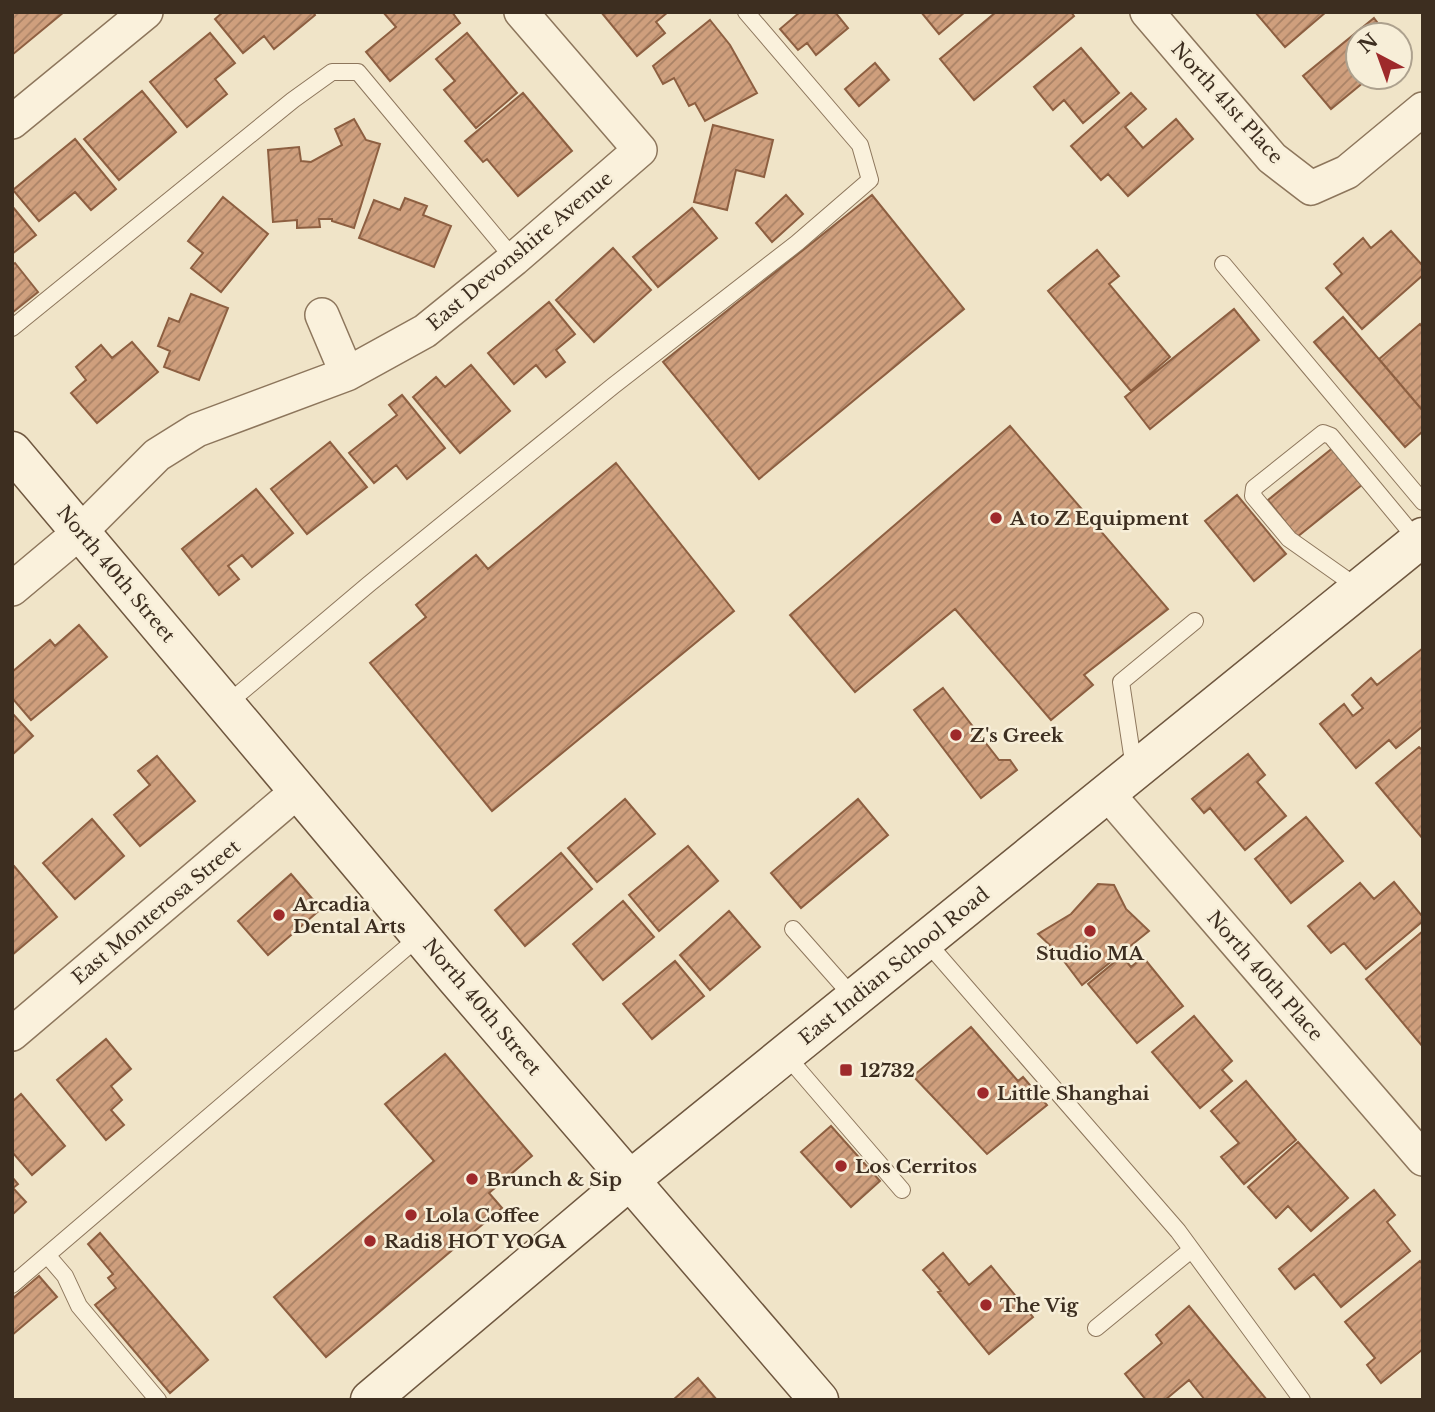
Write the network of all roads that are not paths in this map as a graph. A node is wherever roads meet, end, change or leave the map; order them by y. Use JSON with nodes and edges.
{"nodes":[{"id":1,"x":146,"y":12,"type":"edge"},
{"id":2,"x":521,"y":12,"type":"edge"},
{"id":3,"x":746,"y":12,"type":"edge"},
{"id":4,"x":1147,"y":12,"type":"edge"},
{"id":5,"x":1423,"y":109,"type":"edge"},
{"id":6,"x":12,"y":122,"type":"edge"},
{"id":7,"x":514,"y":259,"type":"junction"},
{"id":8,"x":1223,"y":264,"type":"dead end"},
{"id":9,"x":322,"y":315,"type":"dead end"},
{"id":10,"x":12,"y":328,"type":"edge"},
{"id":11,"x":347,"y":374,"type":"junction"},
{"id":12,"x":12,"y":451,"type":"edge"},
{"id":13,"x":1423,"y":502,"type":"edge"},
{"id":14,"x":80,"y":532,"type":"junction"},
{"id":15,"x":1420,"y":539,"type":"edge"},
{"id":16,"x":1360,"y":589,"type":"junction"},
{"id":17,"x":12,"y":590,"type":"edge"},
{"id":18,"x":1195,"y":621,"type":"dead end"},
{"id":19,"x":227,"y":704,"type":"junction"},
{"id":20,"x":1121,"y":782,"type":"junction"},
{"id":21,"x":299,"y":790,"type":"junction"},
{"id":22,"x":793,"y":929,"type":"dead end"},
{"id":23,"x":420,"y":935,"type":"junction"},
{"id":24,"x":925,"y":940,"type":"junction"},
{"id":25,"x":854,"y":998,"type":"junction"},
{"id":26,"x":12,"y":1034,"type":"edge"},
{"id":27,"x":785,"y":1054,"type":"junction"},
{"id":28,"x":1423,"y":1159,"type":"edge"},
{"id":29,"x":630,"y":1180,"type":"junction"},
{"id":30,"x":902,"y":1190,"type":"dead end"},
{"id":31,"x":1191,"y":1250,"type":"junction"},
{"id":32,"x":47,"y":1255,"type":"junction"},
{"id":33,"x":12,"y":1285,"type":"edge"},
{"id":34,"x":1096,"y":1328,"type":"dead end"},
{"id":35,"x":158,"y":1400,"type":"edge"},
{"id":36,"x":370,"y":1400,"type":"edge"},
{"id":37,"x":819,"y":1400,"type":"edge"},
{"id":38,"x":1302,"y":1400,"type":"edge"}],
"edges":[{"from":1,"to":6,"type":"street"},
{"from":2,"to":7,"type":"street","name":"East Devonshire Avenue"},
{"from":3,"to":19,"type":"lane"},
{"from":4,"to":5,"type":"street","name":"North 41st Place"},
{"from":7,"to":10,"type":"lane"},
{"from":7,"to":11,"type":"street","name":"East Devonshire Avenue"},
{"from":8,"to":13,"type":"lane"},
{"from":9,"to":11,"type":"street"},
{"from":11,"to":14,"type":"street","name":"East Devonshire Avenue"},
{"from":12,"to":14,"type":"main road","name":"North 40th Street"},
{"from":14,"to":17,"type":"street","name":"East Devonshire Avenue"},
{"from":14,"to":19,"type":"main road","name":"North 40th Street"},
{"from":15,"to":16,"type":"main road","name":"East Indian School Road"},
{"from":15,"to":16,"type":"lane"},
{"from":16,"to":20,"type":"main road","name":"East Indian School Road"},
{"from":18,"to":20,"type":"lane"},
{"from":19,"to":21,"type":"main road","name":"North 40th Street"},
{"from":20,"to":24,"type":"main road","name":"East Indian School Road"},
{"from":20,"to":28,"type":"street","name":"North 40th Place"},
{"from":21,"to":23,"type":"main road","name":"North 40th Street"},
{"from":21,"to":26,"type":"street","name":"East Monterosa Street"},
{"from":22,"to":25,"type":"lane"},
{"from":23,"to":29,"type":"main road","name":"North 40th Street"},
{"from":23,"to":32,"type":"lane"},
{"from":24,"to":25,"type":"main road","name":"East Indian School Road"},
{"from":24,"to":31,"type":"lane"},
{"from":25,"to":27,"type":"main road","name":"East Indian School Road"},
{"from":27,"to":29,"type":"main road","name":"East Indian School Road"},
{"from":27,"to":30,"type":"lane"},
{"from":29,"to":36,"type":"main road","name":"East Indian School Road"},
{"from":29,"to":37,"type":"main road","name":"North 40th Street"},
{"from":31,"to":34,"type":"lane"},
{"from":31,"to":38,"type":"lane"},
{"from":32,"to":33,"type":"lane"},
{"from":32,"to":35,"type":"lane"}]}
